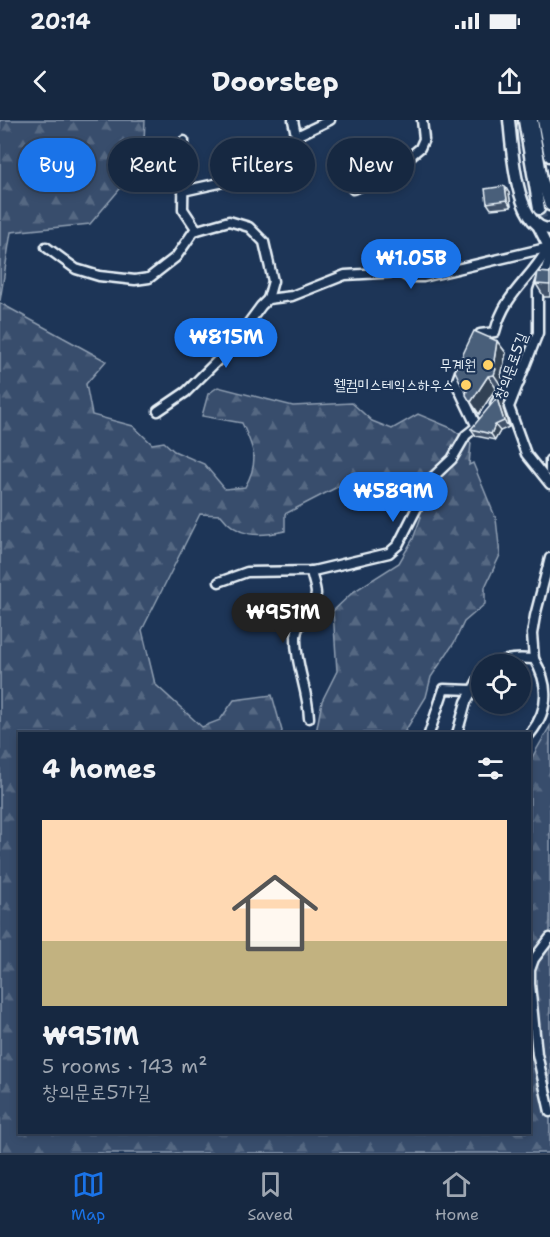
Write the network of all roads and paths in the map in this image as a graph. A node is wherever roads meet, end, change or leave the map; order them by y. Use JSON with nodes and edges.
{"nodes":[{"id":1,"x":294,"y":120,"type":"edge"},
{"id":2,"x":330,"y":120,"type":"edge"},
{"id":3,"x":422,"y":120,"type":"edge"},
{"id":4,"x":509,"y":120,"type":"edge"},
{"id":5,"x":524,"y":120,"type":"edge"},
{"id":6,"x":532,"y":120,"type":"edge"},
{"id":7,"x":543,"y":120,"type":"edge"},
{"id":8,"x":549,"y":120,"type":"edge"},
{"id":9,"x":550,"y":125,"type":"edge"},
{"id":10,"x":296,"y":135,"type":"junction"},
{"id":11,"x":414,"y":153,"type":"edge"},
{"id":12,"x":550,"y":156,"type":"edge"},
{"id":13,"x":198,"y":188,"type":"edge"},
{"id":14,"x":183,"y":192,"type":"edge"},
{"id":15,"x":545,"y":207,"type":"edge"},
{"id":16,"x":537,"y":225,"type":"junction"},
{"id":17,"x":550,"y":229,"type":"edge"},
{"id":18,"x":197,"y":230,"type":"junction"},
{"id":19,"x":46,"y":247,"type":"dead end"},
{"id":20,"x":549,"y":247,"type":"edge"},
{"id":21,"x":268,"y":300,"type":"junction"},
{"id":22,"x":519,"y":383,"type":"junction"},
{"id":23,"x":158,"y":411,"type":"dead end"},
{"id":24,"x":489,"y":411,"type":"edge"},
{"id":25,"x":483,"y":419,"type":"edge"},
{"id":26,"x":477,"y":427,"type":"junction"},
{"id":27,"x":550,"y":460,"type":"edge"},
{"id":28,"x":550,"y":471,"type":"edge"},
{"id":29,"x":550,"y":484,"type":"edge"},
{"id":30,"x":550,"y":558,"type":"edge"},
{"id":31,"x":311,"y":571,"type":"junction"},
{"id":32,"x":219,"y":582,"type":"dead end"},
{"id":33,"x":531,"y":659,"type":"edge"},
{"id":34,"x":534,"y":659,"type":"junction"},
{"id":35,"x":471,"y":690,"type":"edge"},
{"id":36,"x":471,"y":692,"type":"edge"},
{"id":37,"x":309,"y":718,"type":"dead end"},
{"id":38,"x":430,"y":732,"type":"edge"},
{"id":39,"x":458,"y":732,"type":"edge"},
{"id":40,"x":531,"y":732,"type":"edge"},
{"id":41,"x":550,"y":938,"type":"edge"},
{"id":42,"x":531,"y":967,"type":"edge"},
{"id":43,"x":531,"y":994,"type":"edge"},
{"id":44,"x":550,"y":1112,"type":"edge"}],
"edges":[{"from":1,"to":10,"type":"street"},
{"from":2,"to":10,"type":"street"},
{"from":3,"to":11,"type":"street"},
{"from":4,"to":16,"type":"main road"},
{"from":5,"to":15,"type":"main road"},
{"from":6,"to":15,"type":"main road"},
{"from":7,"to":12,"type":"main road"},
{"from":8,"to":9,"type":"street"},
{"from":10,"to":13,"type":"street"},
{"from":14,"to":18,"type":"street"},
{"from":16,"to":17,"type":"main road"},
{"from":16,"to":20,"type":"street"},
{"from":18,"to":19,"type":"street"},
{"from":18,"to":21,"type":"street"},
{"from":20,"to":21,"type":"street"},
{"from":20,"to":22,"type":"street","name":"창의문로5길"},
{"from":20,"to":26,"type":"street"},
{"from":21,"to":23,"type":"street"},
{"from":22,"to":24,"type":"street"},
{"from":22,"to":29,"type":"street","name":"창의문로5길"},
{"from":25,"to":26,"type":"street"},
{"from":26,"to":31,"type":"street"},
{"from":27,"to":28,"type":"street"},
{"from":30,"to":34,"type":"street"},
{"from":31,"to":32,"type":"street"},
{"from":31,"to":37,"type":"street"},
{"from":33,"to":34,"type":"street"},
{"from":34,"to":40,"type":"street"},
{"from":35,"to":38,"type":"street"},
{"from":36,"to":39,"type":"street"},
{"from":41,"to":42,"type":"street"},
{"from":43,"to":44,"type":"street"}]}
